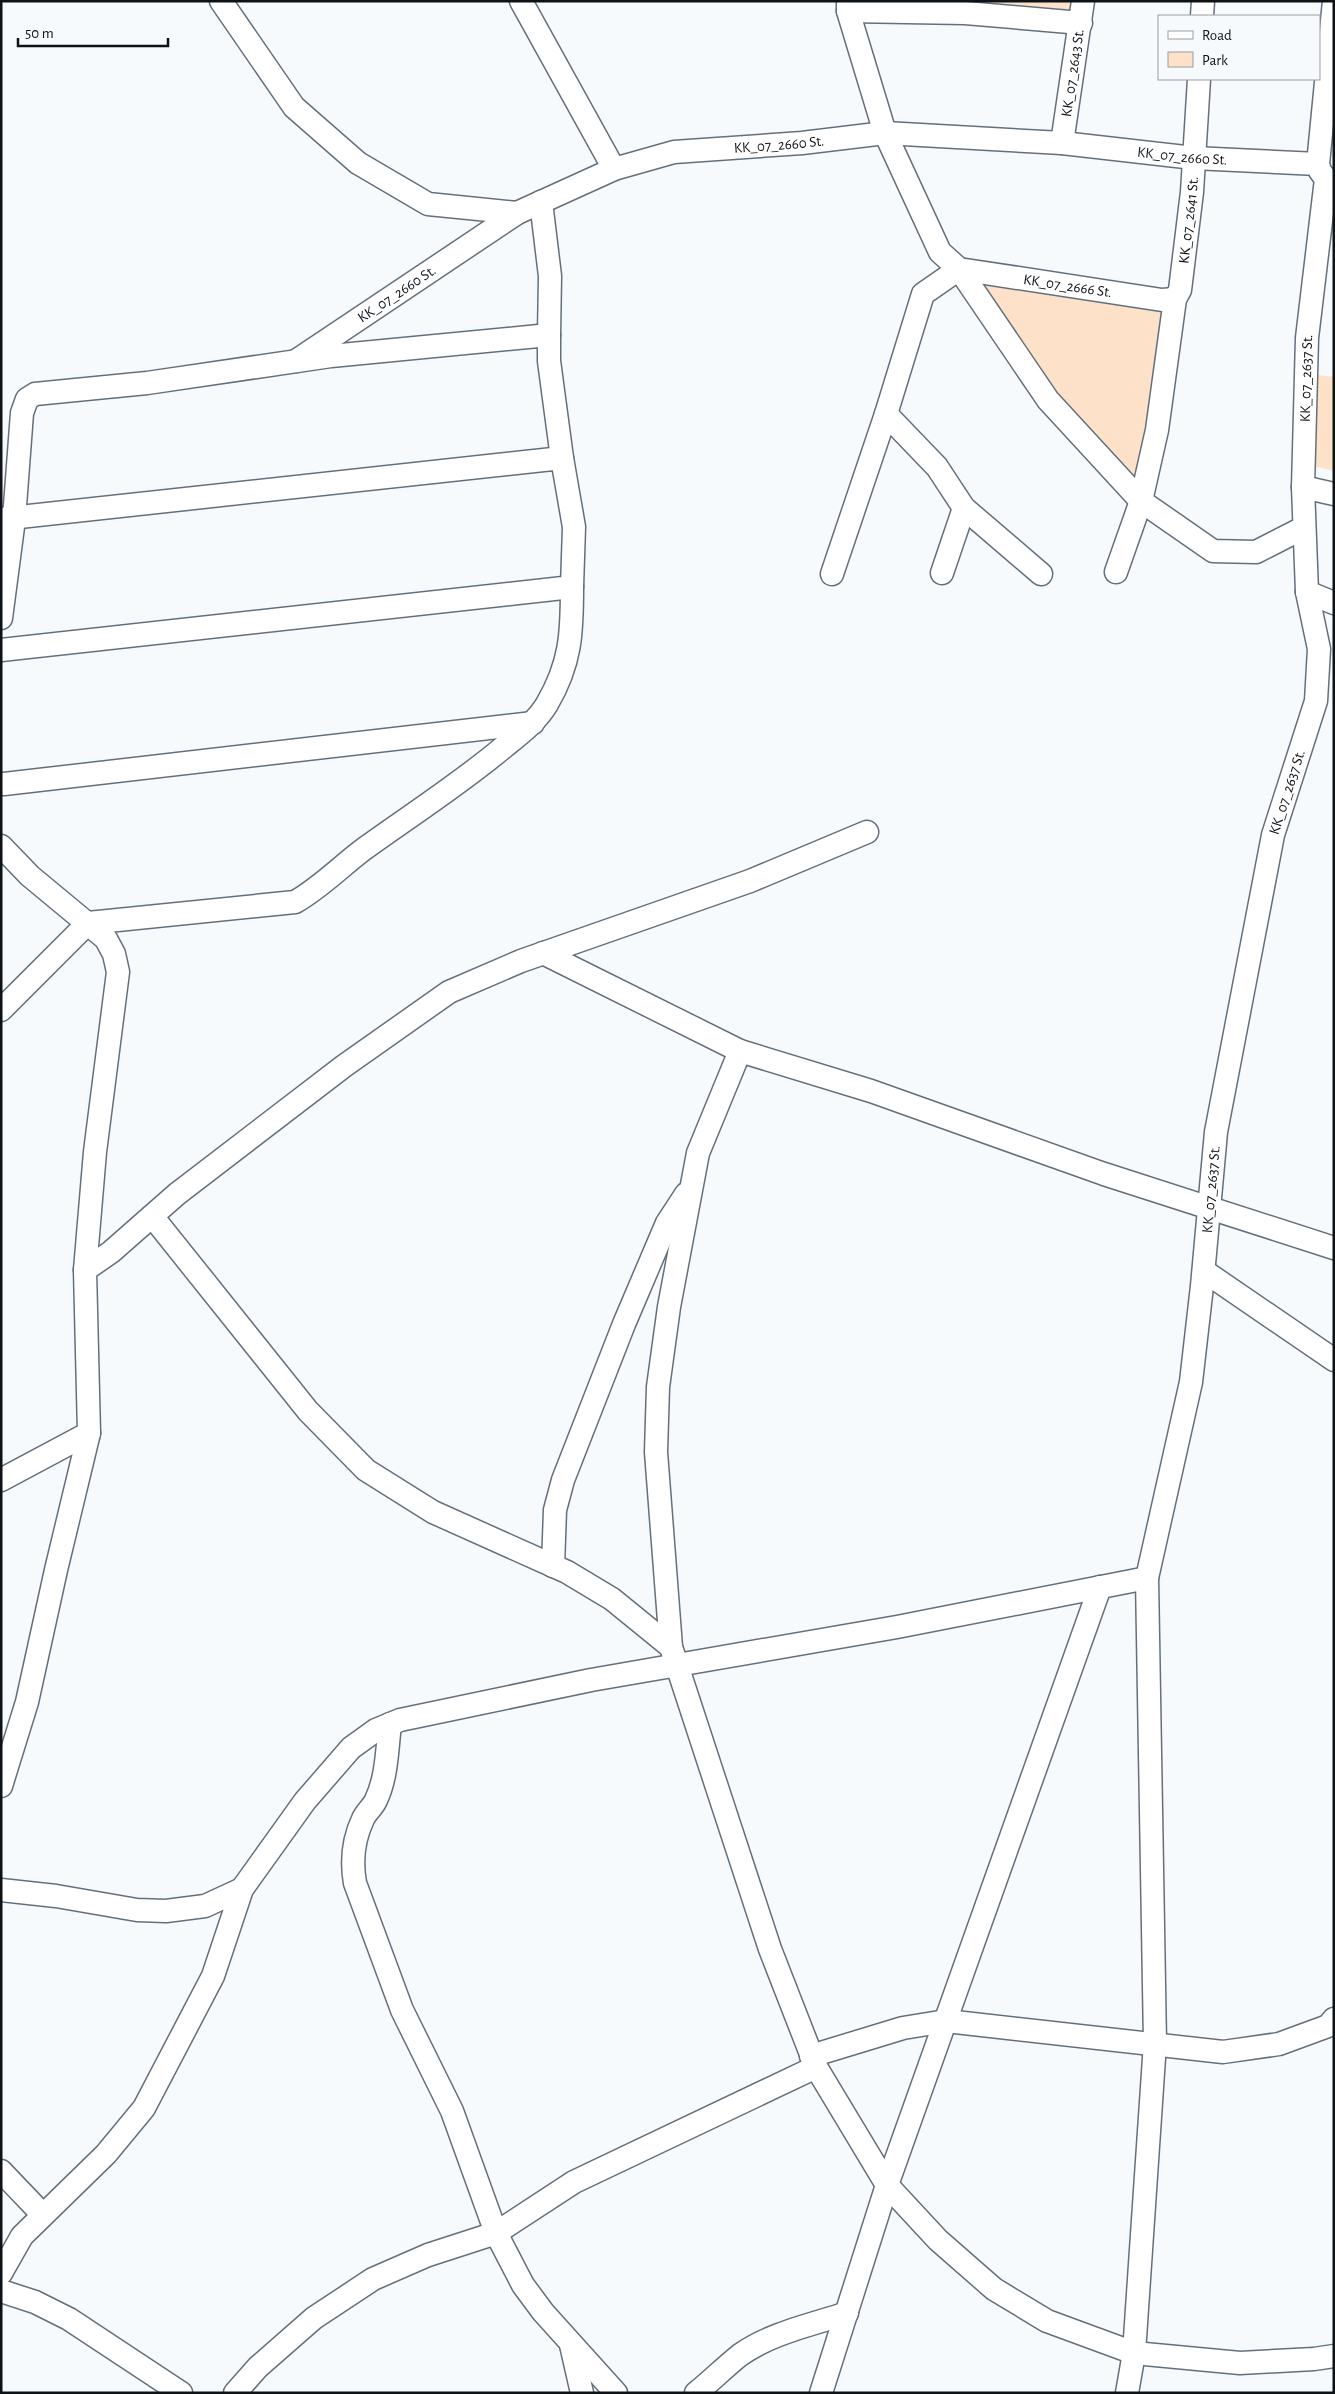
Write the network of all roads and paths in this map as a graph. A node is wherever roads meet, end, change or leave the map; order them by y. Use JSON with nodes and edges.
{"nodes":[{"id":1,"x":221,"y":1,"type":"edge"},
{"id":2,"x":520,"y":1,"type":"edge"},
{"id":3,"x":1083,"y":1,"type":"edge"},
{"id":4,"x":1203,"y":1,"type":"edge"},
{"id":5,"x":1334,"y":1,"type":"edge"},
{"id":6,"x":848,"y":6,"type":"edge"},
{"id":7,"x":965,"y":7,"type":"edge"},
{"id":8,"x":1202,"y":15,"type":"edge"},
{"id":9,"x":1082,"y":23,"type":"junction"},
{"id":10,"x":1332,"y":52,"type":"edge"},
{"id":11,"x":1199,"y":80,"type":"edge"},
{"id":12,"x":886,"y":133,"type":"junction"},
{"id":13,"x":1062,"y":143,"type":"junction"},
{"id":14,"x":1194,"y":158,"type":"junction"},
{"id":15,"x":614,"y":169,"type":"junction"},
{"id":16,"x":1326,"y":175,"type":"edge"},
{"id":17,"x":541,"y":202,"type":"junction"},
{"id":18,"x":517,"y":213,"type":"junction"},
{"id":19,"x":959,"y":269,"type":"junction"},
{"id":20,"x":1176,"y":299,"type":"junction"},
{"id":21,"x":549,"y":335,"type":"junction"},
{"id":22,"x":296,"y":360,"type":"junction"},
{"id":23,"x":886,"y":414,"type":"junction"},
{"id":24,"x":562,"y":458,"type":"junction"},
{"id":25,"x":1303,"y":487,"type":"junction"},
{"id":26,"x":1334,"y":494,"type":"edge"},
{"id":27,"x":1141,"y":501,"type":"junction"},
{"id":28,"x":964,"y":508,"type":"junction"},
{"id":29,"x":8,"y":519,"type":"edge"},
{"id":30,"x":1303,"y":528,"type":"junction"},
{"id":31,"x":1116,"y":572,"type":"dead end"},
{"id":32,"x":942,"y":573,"type":"dead end"},
{"id":33,"x":832,"y":574,"type":"dead end"},
{"id":34,"x":1041,"y":574,"type":"dead end"},
{"id":35,"x":572,"y":587,"type":"junction"},
{"id":36,"x":1307,"y":592,"type":"junction"},
{"id":37,"x":1334,"y":603,"type":"edge"},
{"id":38,"x":1,"y":618,"type":"edge"},
{"id":39,"x":1,"y":650,"type":"edge"},
{"id":40,"x":533,"y":723,"type":"junction"},
{"id":41,"x":2,"y":785,"type":"edge"},
{"id":42,"x":866,"y":832,"type":"dead end"},
{"id":43,"x":1,"y":846,"type":"edge"},
{"id":44,"x":88,"y":923,"type":"junction"},
{"id":45,"x":543,"y":953,"type":"junction"},
{"id":46,"x":1,"y":1010,"type":"edge"},
{"id":47,"x":740,"y":1051,"type":"junction"},
{"id":48,"x":692,"y":1186,"type":"junction"},
{"id":49,"x":1209,"y":1206,"type":"junction"},
{"id":50,"x":152,"y":1216,"type":"junction"},
{"id":51,"x":1334,"y":1248,"type":"edge"},
{"id":52,"x":85,"y":1270,"type":"junction"},
{"id":53,"x":1204,"y":1271,"type":"junction"},
{"id":54,"x":1334,"y":1360,"type":"edge"},
{"id":55,"x":89,"y":1433,"type":"junction"},
{"id":56,"x":1,"y":1480,"type":"edge"},
{"id":57,"x":553,"y":1566,"type":"junction"},
{"id":58,"x":1146,"y":1578,"type":"junction"},
{"id":59,"x":1100,"y":1587,"type":"junction"},
{"id":60,"x":673,"y":1656,"type":"junction"},
{"id":61,"x":390,"y":1724,"type":"junction"},
{"id":62,"x":1,"y":1786,"type":"edge"},
{"id":63,"x":242,"y":1889,"type":"junction"},
{"id":64,"x":1,"y":1890,"type":"edge"},
{"id":65,"x":946,"y":2021,"type":"junction"},
{"id":66,"x":1332,"y":2026,"type":"edge"},
{"id":67,"x":1155,"y":2043,"type":"junction"},
{"id":68,"x":814,"y":2061,"type":"junction"},
{"id":69,"x":1,"y":2171,"type":"edge"},
{"id":70,"x":887,"y":2185,"type":"junction"},
{"id":71,"x":43,"y":2215,"type":"junction"},
{"id":72,"x":496,"y":2233,"type":"junction"},
{"id":73,"x":1,"y":2273,"type":"edge"},
{"id":74,"x":1,"y":2291,"type":"edge"},
{"id":75,"x":847,"y":2314,"type":"junction"},
{"id":76,"x":571,"y":2342,"type":"junction"},
{"id":77,"x":1134,"y":2353,"type":"junction"},
{"id":78,"x":1334,"y":2356,"type":"edge"},
{"id":79,"x":166,"y":2389,"type":"edge"},
{"id":80,"x":235,"y":2393,"type":"edge"},
{"id":81,"x":582,"y":2393,"type":"edge"},
{"id":82,"x":616,"y":2393,"type":"edge"},
{"id":83,"x":696,"y":2393,"type":"edge"},
{"id":84,"x":821,"y":2393,"type":"edge"},
{"id":85,"x":1127,"y":2393,"type":"edge"}],
"edges":[{"from":1,"to":18,"type":"street"},
{"from":2,"to":15,"type":"street"},
{"from":3,"to":9,"type":"street","name":"KK_07_2643 St."},
{"from":4,"to":8,"type":"street"},
{"from":5,"to":10,"type":"street","name":"KK_07_2637 St."},
{"from":6,"to":7,"type":"street"},
{"from":6,"to":12,"type":"street"},
{"from":7,"to":9,"type":"street"},
{"from":9,"to":13,"type":"street","name":"KK_07_2643 St."},
{"from":10,"to":16,"type":"street","name":"KK_07_2637 St."},
{"from":11,"to":14,"type":"street","name":"KK_07_2641 St."},
{"from":12,"to":13,"type":"street","name":"KK_07_2660 St."},
{"from":12,"to":15,"type":"street","name":"KK_07_2660 St."},
{"from":12,"to":19,"type":"street"},
{"from":13,"to":14,"type":"street","name":"KK_07_2660 St."},
{"from":14,"to":16,"type":"street","name":"KK_07_2660 St."},
{"from":14,"to":20,"type":"street","name":"KK_07_2641 St."},
{"from":15,"to":17,"type":"street","name":"KK_07_2660 St."},
{"from":16,"to":25,"type":"street","name":"KK_07_2637 St."},
{"from":17,"to":18,"type":"street","name":"KK_07_2660 St."},
{"from":17,"to":21,"type":"street"},
{"from":18,"to":22,"type":"street","name":"KK_07_2660 St."},
{"from":19,"to":20,"type":"street","name":"KK_07_2666 St."},
{"from":19,"to":23,"type":"street"},
{"from":19,"to":27,"type":"street"},
{"from":20,"to":27,"type":"street","name":"KK_07_2641 St."},
{"from":21,"to":22,"type":"street"},
{"from":21,"to":24,"type":"street"},
{"from":22,"to":29,"type":"street"},
{"from":23,"to":28,"type":"street"},
{"from":23,"to":33,"type":"street"},
{"from":24,"to":29,"type":"street"},
{"from":24,"to":35,"type":"street"},
{"from":25,"to":26,"type":"street"},
{"from":25,"to":30,"type":"street","name":"KK_07_2637 St."},
{"from":27,"to":30,"type":"street"},
{"from":27,"to":31,"type":"street","name":"KK_07_2641 St."},
{"from":28,"to":32,"type":"street"},
{"from":28,"to":34,"type":"street"},
{"from":29,"to":38,"type":"street"},
{"from":30,"to":36,"type":"street","name":"KK_07_2637 St."},
{"from":35,"to":39,"type":"street"},
{"from":35,"to":40,"type":"street"},
{"from":36,"to":37,"type":"street"},
{"from":36,"to":49,"type":"street","name":"KK_07_2637 St."},
{"from":40,"to":41,"type":"street"},
{"from":40,"to":44,"type":"street"},
{"from":42,"to":45,"type":"street"},
{"from":43,"to":44,"type":"street"},
{"from":44,"to":46,"type":"street"},
{"from":44,"to":52,"type":"street"},
{"from":45,"to":47,"type":"street"},
{"from":45,"to":50,"type":"street"},
{"from":47,"to":48,"type":"street"},
{"from":47,"to":49,"type":"street"},
{"from":48,"to":57,"type":"street"},
{"from":48,"to":60,"type":"street"},
{"from":49,"to":51,"type":"street"},
{"from":49,"to":53,"type":"street","name":"KK_07_2637 St."},
{"from":50,"to":52,"type":"street"},
{"from":50,"to":57,"type":"street"},
{"from":52,"to":55,"type":"street"},
{"from":53,"to":54,"type":"street"},
{"from":53,"to":58,"type":"street","name":"KK_07_2637 St."},
{"from":55,"to":56,"type":"street"},
{"from":55,"to":62,"type":"street"},
{"from":57,"to":60,"type":"street"},
{"from":58,"to":59,"type":"street"},
{"from":58,"to":67,"type":"street","name":"KK_07_2637 St."},
{"from":59,"to":60,"type":"street"},
{"from":59,"to":65,"type":"street"},
{"from":60,"to":61,"type":"street"},
{"from":60,"to":68,"type":"street"},
{"from":61,"to":63,"type":"street"},
{"from":61,"to":72,"type":"street"},
{"from":63,"to":64,"type":"street"},
{"from":63,"to":71,"type":"street"},
{"from":65,"to":67,"type":"street"},
{"from":65,"to":68,"type":"street"},
{"from":65,"to":70,"type":"street"},
{"from":66,"to":67,"type":"street"},
{"from":67,"to":77,"type":"street","name":"KK_07_2637 St."},
{"from":68,"to":70,"type":"street"},
{"from":68,"to":72,"type":"street"},
{"from":69,"to":71,"type":"street"},
{"from":70,"to":75,"type":"street"},
{"from":70,"to":77,"type":"street"},
{"from":71,"to":73,"type":"street"},
{"from":72,"to":76,"type":"street"},
{"from":72,"to":80,"type":"street"},
{"from":74,"to":79,"type":"street"},
{"from":75,"to":83,"type":"street"},
{"from":75,"to":84,"type":"street"},
{"from":76,"to":81,"type":"street"},
{"from":76,"to":82,"type":"street"},
{"from":77,"to":78,"type":"street"},
{"from":77,"to":85,"type":"street","name":"KK_07_2637 St."}]}
